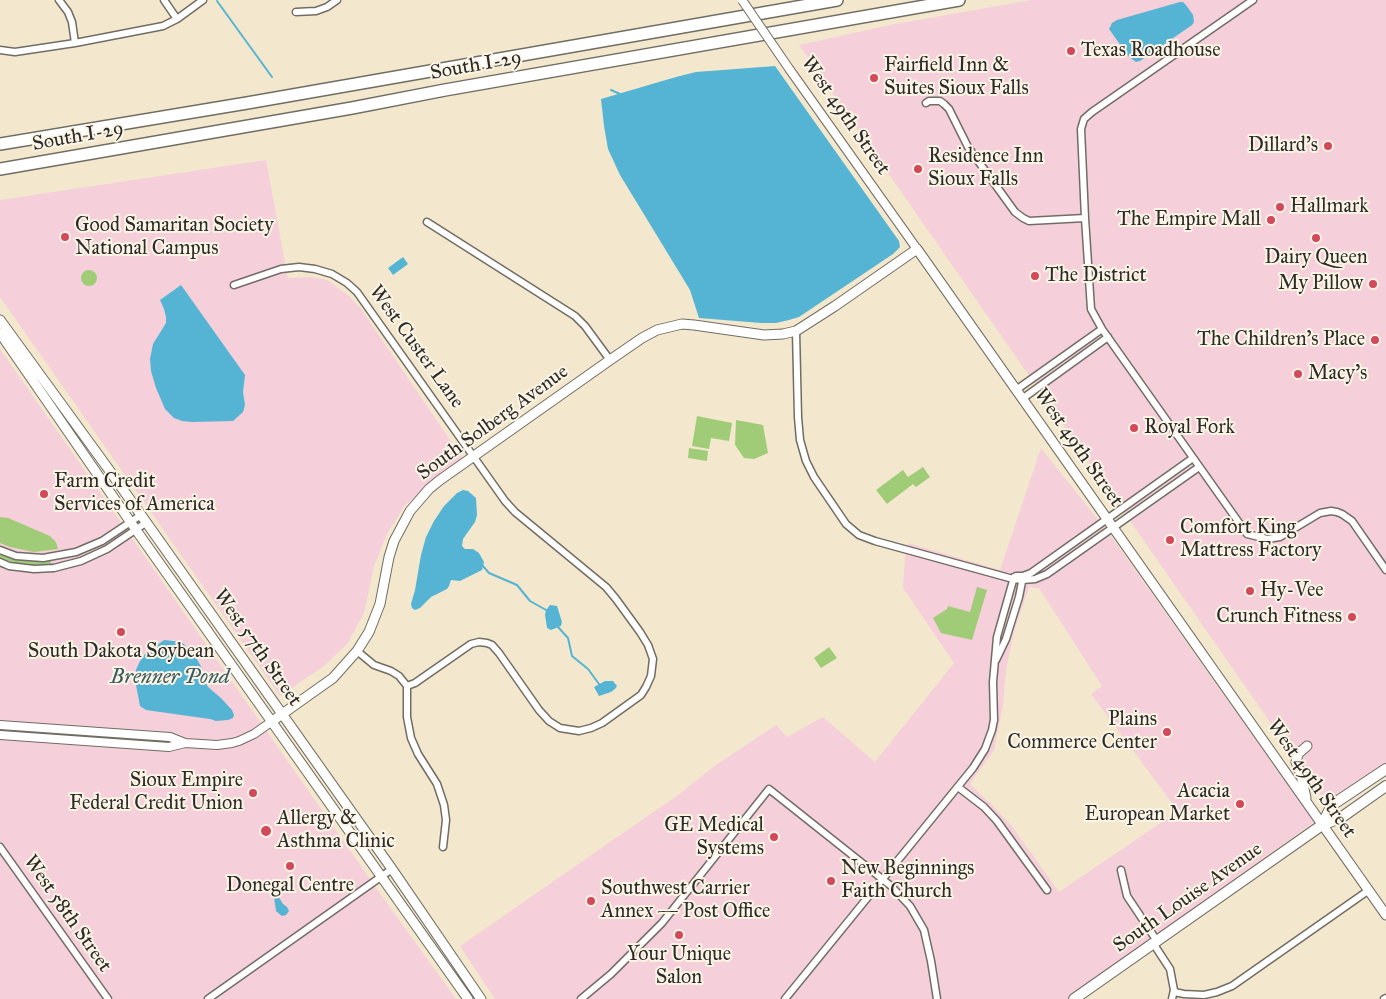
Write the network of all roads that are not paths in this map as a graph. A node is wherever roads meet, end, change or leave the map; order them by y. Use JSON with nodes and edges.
{"nodes":[{"id":1,"x":59,"y":0,"type":"edge"},
{"id":2,"x":164,"y":0,"type":"edge"},
{"id":3,"x":203,"y":0,"type":"edge"},
{"id":4,"x":337,"y":0,"type":"edge"},
{"id":5,"x":742,"y":0,"type":"edge"},
{"id":6,"x":837,"y":0,"type":"edge"},
{"id":7,"x":959,"y":0,"type":"edge"},
{"id":8,"x":1253,"y":0,"type":"edge"},
{"id":9,"x":296,"y":12,"type":"dead end"},
{"id":10,"x":177,"y":19,"type":"junction"},
{"id":11,"x":75,"y":43,"type":"junction"},
{"id":12,"x":0,"y":50,"type":"edge"},
{"id":13,"x":926,"y":103,"type":"dead end"},
{"id":14,"x":0,"y":144,"type":"edge"},
{"id":15,"x":0,"y":169,"type":"edge"},
{"id":16,"x":1085,"y":218,"type":"junction"},
{"id":17,"x":427,"y":222,"type":"dead end"},
{"id":18,"x":917,"y":248,"type":"junction"},
{"id":19,"x":234,"y":285,"type":"dead end"},
{"id":20,"x":0,"y":320,"type":"edge"},
{"id":21,"x":1102,"y":329,"type":"junction"},
{"id":22,"x":796,"y":330,"type":"junction"},
{"id":23,"x":0,"y":333,"type":"edge"},
{"id":24,"x":1108,"y":337,"type":"junction"},
{"id":25,"x":610,"y":360,"type":"junction"},
{"id":26,"x":1016,"y":390,"type":"junction"},
{"id":27,"x":1022,"y":399,"type":"junction"},
{"id":28,"x":474,"y":456,"type":"junction"},
{"id":29,"x":1193,"y":458,"type":"junction"},
{"id":30,"x":1199,"y":467,"type":"junction"},
{"id":31,"x":144,"y":518,"type":"junction"},
{"id":32,"x":1106,"y":519,"type":"junction"},
{"id":33,"x":133,"y":526,"type":"junction"},
{"id":34,"x":1112,"y":527,"type":"junction"},
{"id":35,"x":0,"y":550,"type":"edge"},
{"id":36,"x":0,"y":562,"type":"edge"},
{"id":37,"x":1386,"y":570,"type":"edge"},
{"id":38,"x":1011,"y":578,"type":"junction"},
{"id":39,"x":1023,"y":578,"type":"junction"},
{"id":40,"x":357,"y":651,"type":"junction"},
{"id":41,"x":995,"y":661,"type":"junction"},
{"id":42,"x":407,"y":686,"type":"junction"},
{"id":43,"x":282,"y":714,"type":"junction"},
{"id":44,"x":271,"y":722,"type":"junction"},
{"id":45,"x":0,"y":725,"type":"edge"},
{"id":46,"x":0,"y":734,"type":"edge"},
{"id":47,"x":185,"y":743,"type":"junction"},
{"id":48,"x":1307,"y":746,"type":"dead end"},
{"id":49,"x":1386,"y":769,"type":"edge"},
{"id":50,"x":1386,"y":786,"type":"edge"},
{"id":51,"x":958,"y":787,"type":"junction"},
{"id":52,"x":1307,"y":803,"type":"junction"},
{"id":53,"x":1322,"y":825,"type":"junction"},
{"id":54,"x":0,"y":847,"type":"edge"},
{"id":55,"x":444,"y":847,"type":"dead end"},
{"id":56,"x":392,"y":869,"type":"junction"},
{"id":57,"x":1121,"y":870,"type":"dead end"},
{"id":58,"x":381,"y":877,"type":"junction"},
{"id":59,"x":883,"y":879,"type":"junction"},
{"id":60,"x":1047,"y":890,"type":"dead end"},
{"id":61,"x":1369,"y":890,"type":"junction"},
{"id":62,"x":1386,"y":915,"type":"edge"},
{"id":63,"x":1155,"y":942,"type":"junction"},
{"id":64,"x":1173,"y":996,"type":"edge"},
{"id":65,"x":108,"y":999,"type":"edge"},
{"id":66,"x":208,"y":999,"type":"edge"},
{"id":67,"x":468,"y":999,"type":"edge"},
{"id":68,"x":481,"y":999,"type":"edge"},
{"id":69,"x":581,"y":999,"type":"edge"},
{"id":70,"x":785,"y":999,"type":"edge"},
{"id":71,"x":937,"y":999,"type":"edge"},
{"id":72,"x":1074,"y":999,"type":"edge"}],
"edges":[{"from":1,"to":11,"type":"street"},
{"from":2,"to":10,"type":"street"},
{"from":3,"to":10,"type":"street"},
{"from":4,"to":9,"type":"street"},
{"from":5,"to":18,"type":"street","name":"West 49th Street","bridge":true},
{"from":6,"to":14,"type":"highway","name":"South I-29"},
{"from":7,"to":15,"type":"highway","name":"South I-29"},
{"from":8,"to":16,"type":"street"},
{"from":10,"to":11,"type":"street"},
{"from":11,"to":12,"type":"street"},
{"from":13,"to":16,"type":"street"},
{"from":16,"to":21,"type":"street"},
{"from":17,"to":25,"type":"street"},
{"from":18,"to":22,"type":"main road","name":"South Solberg Avenue"},
{"from":18,"to":26,"type":"main road","name":"West 49th Street"},
{"from":19,"to":28,"type":"street","name":"West Custer Lane"},
{"from":20,"to":31,"type":"main road","name":"West 57th Street"},
{"from":21,"to":24,"type":"street"},
{"from":21,"to":26,"type":"street"},
{"from":22,"to":25,"type":"main road","name":"South Solberg Avenue"},
{"from":22,"to":38,"type":"street"},
{"from":23,"to":33,"type":"main road","name":"West 57th Street"},
{"from":24,"to":27,"type":"street"},
{"from":24,"to":29,"type":"street"},
{"from":25,"to":28,"type":"main road","name":"South Solberg Avenue"},
{"from":26,"to":27,"type":"main road","name":"West 49th Street"},
{"from":27,"to":32,"type":"main road","name":"West 49th Street"},
{"from":28,"to":40,"type":"main road","name":"South Solberg Avenue"},
{"from":28,"to":42,"type":"street","name":"West Custer Lane"},
{"from":29,"to":30,"type":"street"},
{"from":29,"to":32,"type":"street"},
{"from":30,"to":34,"type":"street"},
{"from":30,"to":37,"type":"street"},
{"from":31,"to":33,"type":"street"},
{"from":31,"to":43,"type":"main road","name":"West 57th Street"},
{"from":32,"to":34,"type":"main road","name":"West 49th Street"},
{"from":32,"to":39,"type":"street"},
{"from":33,"to":35,"type":"street"},
{"from":33,"to":36,"type":"street"},
{"from":33,"to":44,"type":"main road","name":"West 57th Street"},
{"from":34,"to":39,"type":"street"},
{"from":34,"to":52,"type":"main road","name":"West 49th Street"},
{"from":38,"to":39,"type":"street"},
{"from":38,"to":41,"type":"street"},
{"from":39,"to":41,"type":"street"},
{"from":40,"to":42,"type":"street"},
{"from":40,"to":43,"type":"main road","name":"South Solberg Avenue"},
{"from":41,"to":51,"type":"street"},
{"from":42,"to":55,"type":"street"},
{"from":43,"to":44,"type":"main road","name":"South Solberg Avenue"},
{"from":43,"to":56,"type":"main road","name":"West 57th Street"},
{"from":44,"to":47,"type":"street","name":"South Solberg Avenue"},
{"from":44,"to":58,"type":"main road","name":"West 57th Street"},
{"from":45,"to":47,"type":"street","name":"South Solberg Avenue"},
{"from":46,"to":47,"type":"street","name":"South Solberg Avenue"},
{"from":48,"to":52,"type":"main road"},
{"from":49,"to":53,"type":"main road","name":"South Louise Avenue"},
{"from":50,"to":53,"type":"main road","name":"South Louise Avenue"},
{"from":51,"to":59,"type":"street"},
{"from":51,"to":60,"type":"street"},
{"from":52,"to":53,"type":"main road","name":"West 49th Street"},
{"from":53,"to":61,"type":"main road","name":"West 49th Street"},
{"from":53,"to":63,"type":"main road","name":"South Louise Avenue"},
{"from":54,"to":65,"type":"street","name":"West 58th Street"},
{"from":56,"to":58,"type":"street"},
{"from":56,"to":68,"type":"main road","name":"West 57th Street"},
{"from":57,"to":63,"type":"street"},
{"from":58,"to":66,"type":"street"},
{"from":58,"to":67,"type":"main road","name":"West 57th Street"},
{"from":59,"to":69,"type":"street"},
{"from":59,"to":70,"type":"street"},
{"from":59,"to":71,"type":"street"},
{"from":61,"to":62,"type":"main road","name":"West 49th Street"},
{"from":61,"to":64,"type":"street"},
{"from":63,"to":64,"type":"street"},
{"from":63,"to":72,"type":"main road","name":"South Louise Avenue"}]}
